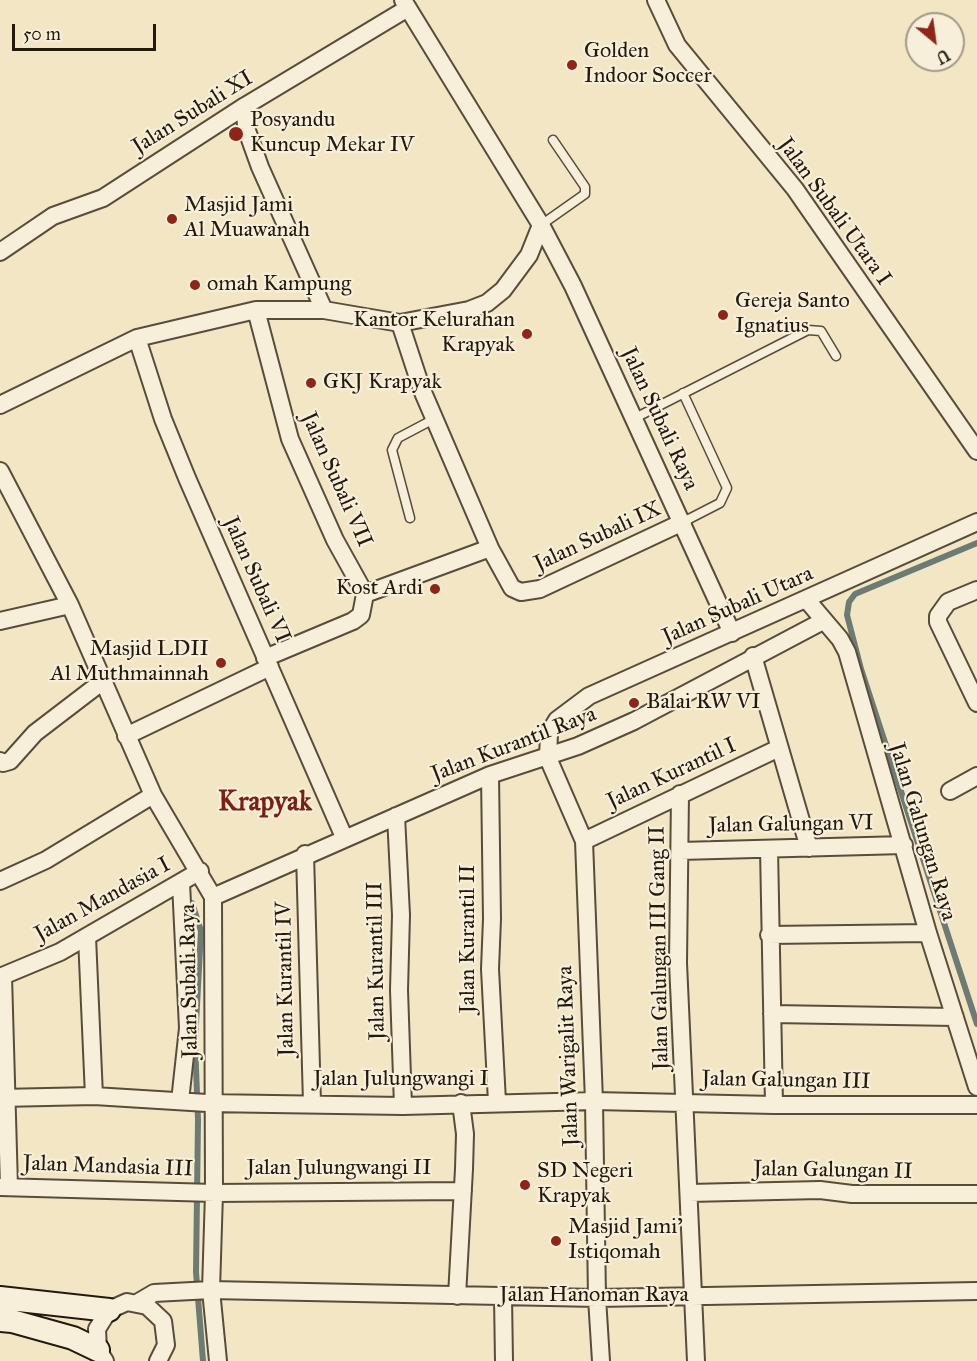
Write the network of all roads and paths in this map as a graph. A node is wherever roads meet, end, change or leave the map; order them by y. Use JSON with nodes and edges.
{"nodes":[{"id":1,"x":656,"y":0,"type":"edge"},
{"id":2,"x":406,"y":4,"type":"edge"},
{"id":3,"x":245,"y":106,"type":"junction"},
{"id":4,"x":553,"y":140,"type":"dead end"},
{"id":5,"x":541,"y":225,"type":"junction"},
{"id":6,"x":0,"y":252,"type":"edge"},
{"id":7,"x":256,"y":310,"type":"junction"},
{"id":8,"x":324,"y":310,"type":"junction"},
{"id":9,"x":400,"y":323,"type":"junction"},
{"id":10,"x":137,"y":338,"type":"junction"},
{"id":11,"x":836,"y":356,"type":"dead end"},
{"id":12,"x":683,"y":393,"type":"junction"},
{"id":13,"x":0,"y":405,"type":"edge"},
{"id":14,"x":434,"y":419,"type":"junction"},
{"id":15,"x":633,"y":419,"type":"junction"},
{"id":16,"x":977,"y":451,"type":"edge"},
{"id":17,"x":0,"y":471,"type":"edge"},
{"id":18,"x":411,"y":518,"type":"dead end"},
{"id":19,"x":683,"y":522,"type":"junction"},
{"id":20,"x":977,"y":523,"type":"edge"},
{"id":21,"x":490,"y":548,"type":"junction"},
{"id":22,"x":977,"y":590,"type":"edge"},
{"id":23,"x":365,"y":594,"type":"junction"},
{"id":24,"x":806,"y":600,"type":"junction"},
{"id":25,"x":70,"y":605,"type":"junction"},
{"id":26,"x":0,"y":621,"type":"edge"},
{"id":27,"x":823,"y":621,"type":"junction"},
{"id":28,"x":732,"y":633,"type":"junction"},
{"id":29,"x":753,"y":657,"type":"junction"},
{"id":30,"x":268,"y":662,"type":"junction"},
{"id":31,"x":103,"y":681,"type":"junction"},
{"id":32,"x":977,"y":703,"type":"edge"},
{"id":33,"x":126,"y":736,"type":"junction"},
{"id":34,"x":779,"y":748,"type":"junction"},
{"id":35,"x":548,"y":758,"type":"junction"},
{"id":36,"x":0,"y":761,"type":"edge"},
{"id":37,"x":490,"y":775,"type":"junction"},
{"id":38,"x":977,"y":776,"type":"edge"},
{"id":39,"x":950,"y":791,"type":"dead end"},
{"id":40,"x":680,"y":794,"type":"junction"},
{"id":41,"x":150,"y":797,"type":"junction"},
{"id":42,"x":396,"y":816,"type":"junction"},
{"id":43,"x":344,"y":837,"type":"junction"},
{"id":44,"x":584,"y":841,"type":"junction"},
{"id":45,"x":904,"y":845,"type":"junction"},
{"id":46,"x":808,"y":848,"type":"junction"},
{"id":47,"x":769,"y":849,"type":"junction"},
{"id":48,"x":680,"y":851,"type":"junction"},
{"id":49,"x":305,"y":854,"type":"junction"},
{"id":50,"x":189,"y":878,"type":"junction"},
{"id":51,"x":0,"y":881,"type":"edge"},
{"id":52,"x":213,"y":897,"type":"junction"},
{"id":53,"x":928,"y":933,"type":"junction"},
{"id":54,"x":769,"y":936,"type":"junction"},
{"id":55,"x":87,"y":937,"type":"junction"},
{"id":56,"x":2,"y":976,"type":"edge"},
{"id":57,"x":772,"y":1014,"type":"junction"},
{"id":58,"x":955,"y":1017,"type":"junction"},
{"id":59,"x":977,"y":1087,"type":"edge"},
{"id":60,"x":94,"y":1096,"type":"junction"},
{"id":61,"x":4,"y":1098,"type":"edge"},
{"id":62,"x":594,"y":1101,"type":"junction"},
{"id":63,"x":184,"y":1102,"type":"junction"},
{"id":64,"x":497,"y":1102,"type":"junction"},
{"id":65,"x":686,"y":1102,"type":"junction"},
{"id":66,"x":211,"y":1103,"type":"junction"},
{"id":67,"x":312,"y":1103,"type":"junction"},
{"id":68,"x":461,"y":1103,"type":"junction"},
{"id":69,"x":977,"y":1104,"type":"edge"},
{"id":70,"x":774,"y":1105,"type":"junction"},
{"id":71,"x":403,"y":1106,"type":"junction"},
{"id":72,"x":4,"y":1187,"type":"edge"},
{"id":73,"x":463,"y":1191,"type":"junction"},
{"id":74,"x":200,"y":1192,"type":"junction"},
{"id":75,"x":688,"y":1193,"type":"junction"},
{"id":76,"x":977,"y":1194,"type":"edge"},
{"id":77,"x":200,"y":1291,"type":"junction"},
{"id":78,"x":977,"y":1291,"type":"edge"},
{"id":79,"x":170,"y":1293,"type":"junction"},
{"id":80,"x":457,"y":1296,"type":"junction"},
{"id":81,"x":695,"y":1296,"type":"junction"},
{"id":82,"x":503,"y":1297,"type":"junction"},
{"id":83,"x":0,"y":1298,"type":"edge"},
{"id":84,"x":597,"y":1298,"type":"junction"},
{"id":85,"x":138,"y":1302,"type":"junction"},
{"id":86,"x":109,"y":1310,"type":"junction"},
{"id":87,"x":0,"y":1320,"type":"edge"},
{"id":88,"x":163,"y":1321,"type":"junction"},
{"id":89,"x":101,"y":1356,"type":"edge"},
{"id":90,"x":160,"y":1359,"type":"edge"},
{"id":91,"x":218,"y":1361,"type":"edge"},
{"id":92,"x":504,"y":1361,"type":"edge"},
{"id":93,"x":601,"y":1361,"type":"edge"},
{"id":94,"x":696,"y":1361,"type":"edge"}],
"edges":[{"from":1,"to":16,"type":"street","name":"Jalan Subali Utara I"},
{"from":2,"to":3,"type":"street","name":"Jalan Subali XI"},
{"from":2,"to":5,"type":"street","name":"Jalan Subali Raya"},
{"from":3,"to":6,"type":"street","name":"Jalan Subali XI"},
{"from":3,"to":8,"type":"street"},
{"from":4,"to":5,"type":"lane"},
{"from":5,"to":9,"type":"street"},
{"from":5,"to":15,"type":"street","name":"Jalan Subali Raya"},
{"from":7,"to":8,"type":"street"},
{"from":7,"to":10,"type":"street"},
{"from":7,"to":23,"type":"street","name":"Jalan Subali VII"},
{"from":8,"to":9,"type":"street"},
{"from":9,"to":14,"type":"street"},
{"from":10,"to":13,"type":"street"},
{"from":10,"to":30,"type":"street","name":"Jalan Subali VI"},
{"from":11,"to":12,"type":"lane"},
{"from":12,"to":15,"type":"lane"},
{"from":12,"to":19,"type":"lane"},
{"from":14,"to":18,"type":"lane"},
{"from":14,"to":21,"type":"street"},
{"from":15,"to":19,"type":"street","name":"Jalan Subali Raya"},
{"from":17,"to":25,"type":"street","name":"Jalan Subali Raya"},
{"from":19,"to":21,"type":"street","name":"Jalan Subali IX"},
{"from":19,"to":28,"type":"street","name":"Jalan Subali Raya"},
{"from":20,"to":24,"type":"street","name":"Jalan Subali Utara"},
{"from":21,"to":23,"type":"street"},
{"from":22,"to":32,"type":"street"},
{"from":23,"to":30,"type":"street"},
{"from":24,"to":27,"type":"street","name":"Jalan Galungan Raya"},
{"from":24,"to":28,"type":"street","name":"Jalan Subali Utara"},
{"from":25,"to":26,"type":"street"},
{"from":25,"to":31,"type":"street","name":"Jalan Subali Raya"},
{"from":27,"to":29,"type":"street","name":"Jalan Kurantil Raya"},
{"from":27,"to":45,"type":"street","name":"Jalan Galungan Raya"},
{"from":28,"to":35,"type":"street","name":"Jalan Subali Utara"},
{"from":29,"to":34,"type":"street"},
{"from":29,"to":35,"type":"street","name":"Jalan Kurantil Raya"},
{"from":30,"to":33,"type":"street"},
{"from":30,"to":43,"type":"street","name":"Jalan Subali VI"},
{"from":31,"to":33,"type":"street","name":"Jalan Subali Raya"},
{"from":31,"to":36,"type":"street"},
{"from":33,"to":41,"type":"street","name":"Jalan Subali Raya"},
{"from":34,"to":40,"type":"street","name":"Jalan Kurantil I"},
{"from":34,"to":46,"type":"street"},
{"from":35,"to":37,"type":"street","name":"Jalan Kurantil Raya"},
{"from":35,"to":44,"type":"street","name":"Jalan Warigalit Raya"},
{"from":37,"to":42,"type":"street","name":"Jalan Kurantil Raya"},
{"from":37,"to":64,"type":"street","name":"Jalan Kurantil II"},
{"from":38,"to":39,"type":"street"},
{"from":40,"to":44,"type":"street","name":"Jalan Kurantil I"},
{"from":40,"to":48,"type":"street","name":"Jalan Galungan III Gang II"},
{"from":41,"to":50,"type":"street","name":"Jalan Subali Raya"},
{"from":41,"to":51,"type":"street"},
{"from":42,"to":43,"type":"street","name":"Jalan Kurantil Raya"},
{"from":42,"to":71,"type":"street","name":"Jalan Kurantil III"},
{"from":43,"to":49,"type":"street","name":"Jalan Kurantil Raya"},
{"from":44,"to":62,"type":"street","name":"Jalan Warigalit Raya"},
{"from":45,"to":46,"type":"street","name":"Jalan Galungan VI"},
{"from":45,"to":53,"type":"street","name":"Jalan Galungan Raya"},
{"from":46,"to":47,"type":"street","name":"Jalan Galungan VI"},
{"from":47,"to":48,"type":"street","name":"Jalan Galungan VI"},
{"from":47,"to":54,"type":"street"},
{"from":48,"to":65,"type":"street","name":"Jalan Galungan III Gang II"},
{"from":49,"to":52,"type":"street","name":"Jalan Kurantil Raya"},
{"from":49,"to":67,"type":"street","name":"Jalan Kurantil IV"},
{"from":50,"to":52,"type":"street","name":"Jalan Subali Raya"},
{"from":50,"to":55,"type":"street","name":"Jalan Mandasia I"},
{"from":50,"to":63,"type":"street"},
{"from":52,"to":66,"type":"street","name":"Jalan Subali Raya"},
{"from":53,"to":54,"type":"street"},
{"from":53,"to":58,"type":"street","name":"Jalan Galungan Raya"},
{"from":54,"to":57,"type":"street"},
{"from":55,"to":56,"type":"street","name":"Jalan Mandasia I"},
{"from":55,"to":60,"type":"street"},
{"from":56,"to":61,"type":"street"},
{"from":57,"to":58,"type":"street"},
{"from":57,"to":70,"type":"street"},
{"from":58,"to":59,"type":"street","name":"Jalan Galungan Raya"},
{"from":60,"to":61,"type":"street","name":"Jalan Julungwangi I"},
{"from":60,"to":63,"type":"street","name":"Jalan Julungwangi I"},
{"from":61,"to":72,"type":"street"},
{"from":62,"to":64,"type":"street","name":"Jalan Julungwangi I"},
{"from":62,"to":65,"type":"street","name":"Jalan Galungan III"},
{"from":62,"to":84,"type":"street","name":"Jalan Warigalit Raya"},
{"from":63,"to":66,"type":"street","name":"Jalan Julungwangi I"},
{"from":64,"to":68,"type":"street","name":"Jalan Julungwangi I"},
{"from":65,"to":70,"type":"street","name":"Jalan Galungan III"},
{"from":65,"to":75,"type":"street"},
{"from":66,"to":67,"type":"street","name":"Jalan Julungwangi I"},
{"from":66,"to":74,"type":"street","name":"Jalan Subali Raya"},
{"from":67,"to":71,"type":"street","name":"Jalan Julungwangi I"},
{"from":68,"to":71,"type":"street","name":"Jalan Julungwangi I"},
{"from":68,"to":73,"type":"street"},
{"from":69,"to":70,"type":"street","name":"Jalan Galungan III"},
{"from":72,"to":74,"type":"street","name":"Jalan Mandasia III"},
{"from":73,"to":74,"type":"street","name":"Jalan Julungwangi II"},
{"from":73,"to":80,"type":"street"},
{"from":74,"to":77,"type":"street","name":"Jalan Subali Raya"},
{"from":75,"to":76,"type":"street","name":"Jalan Galungan II"},
{"from":75,"to":81,"type":"street"},
{"from":77,"to":79,"type":"street","name":"Jalan Hanoman Raya"},
{"from":77,"to":80,"type":"street","name":"Jalan Hanoman Raya"},
{"from":77,"to":91,"type":"street","name":"Jalan Subali Raya"},
{"from":78,"to":81,"type":"street","name":"Jalan Hanoman Raya"},
{"from":79,"to":85,"type":"street","name":"Jalan Hanoman Raya"},
{"from":79,"to":88,"type":"street"},
{"from":80,"to":82,"type":"street","name":"Jalan Hanoman Raya"},
{"from":81,"to":84,"type":"street","name":"Jalan Hanoman Raya"},
{"from":81,"to":94,"type":"street"},
{"from":82,"to":84,"type":"street","name":"Jalan Hanoman Raya"},
{"from":82,"to":92,"type":"street"},
{"from":83,"to":86,"type":"street"},
{"from":84,"to":93,"type":"street","name":"Jalan Warigalit Raya"},
{"from":85,"to":86,"type":"street","name":"Jalan Hanoman Raya"},
{"from":85,"to":88,"type":"street"},
{"from":86,"to":89,"type":"street"},
{"from":87,"to":89,"type":"street"},
{"from":88,"to":90,"type":"street"}]}
